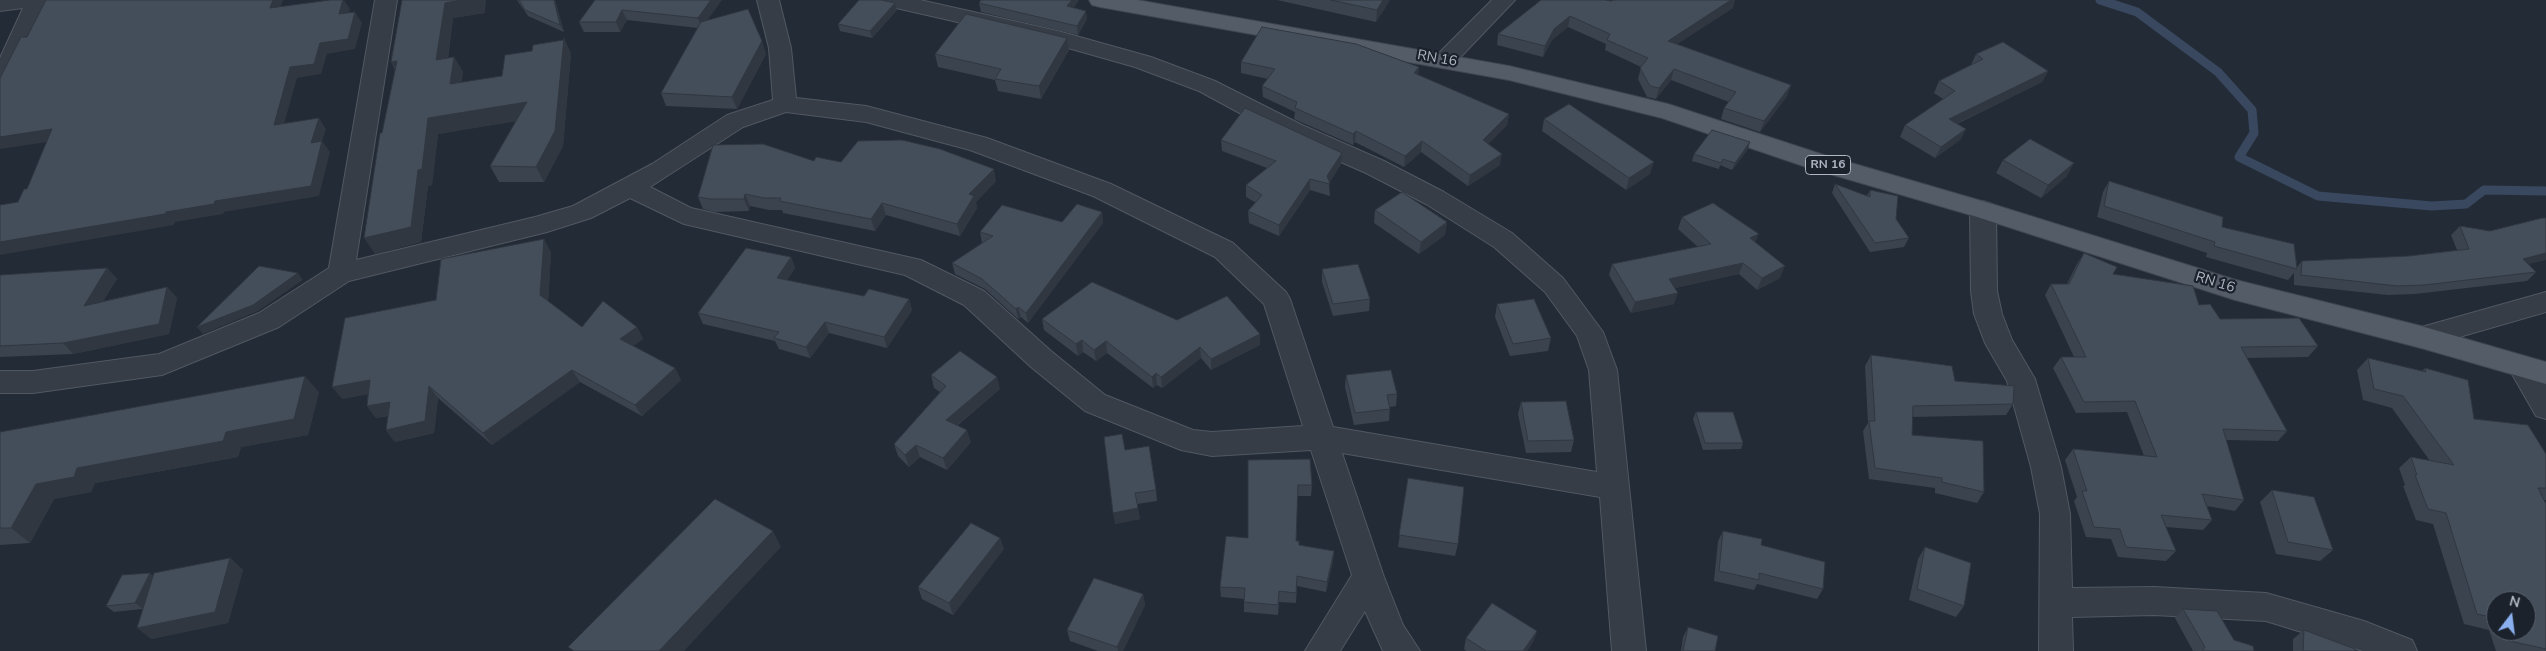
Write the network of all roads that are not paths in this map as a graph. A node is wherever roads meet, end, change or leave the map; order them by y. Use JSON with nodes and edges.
{"nodes":[{"id":1,"x":32,"y":0,"type":"edge"},
{"id":2,"x":38,"y":0,"type":"edge"},
{"id":3,"x":386,"y":0,"type":"edge"},
{"id":4,"x":768,"y":0,"type":"edge"},
{"id":5,"x":891,"y":0,"type":"edge"},
{"id":6,"x":1100,"y":0,"type":"edge"},
{"id":7,"x":1504,"y":0,"type":"edge"},
{"id":8,"x":0,"y":4,"type":"edge"},
{"id":9,"x":1445,"y":60,"type":"junction"},
{"id":10,"x":0,"y":83,"type":"edge"},
{"id":11,"x":785,"y":104,"type":"junction"},
{"id":12,"x":630,"y":187,"type":"junction"},
{"id":13,"x":1984,"y":210,"type":"junction"},
{"id":14,"x":341,"y":273,"type":"junction"},
{"id":15,"x":2546,"y":302,"type":"edge"},
{"id":16,"x":2421,"y":337,"type":"junction"},
{"id":17,"x":2534,"y":370,"type":"edge"},
{"id":18,"x":0,"y":382,"type":"edge"},
{"id":19,"x":2546,"y":408,"type":"edge"},
{"id":20,"x":1321,"y":437,"type":"junction"},
{"id":21,"x":1614,"y":487,"type":"junction"},
{"id":22,"x":1368,"y":577,"type":"junction"},
{"id":23,"x":2056,"y":603,"type":"junction"},
{"id":24,"x":1322,"y":651,"type":"edge"},
{"id":25,"x":1402,"y":651,"type":"edge"},
{"id":26,"x":1629,"y":651,"type":"edge"},
{"id":27,"x":2056,"y":651,"type":"edge"},
{"id":28,"x":2400,"y":651,"type":"edge"}],
"edges":[{"from":1,"to":8,"type":"street"},
{"from":2,"to":10,"type":"street"},
{"from":3,"to":14,"type":"street"},
{"from":4,"to":11,"type":"street"},
{"from":5,"to":21,"type":"street"},
{"from":6,"to":9,"type":"main road","name":"RN 16","number":"RN 16"},
{"from":7,"to":9,"type":"street"},
{"from":9,"to":13,"type":"main road","name":"RN 16","number":"RN 16"},
{"from":11,"to":12,"type":"street"},
{"from":11,"to":20,"type":"street"},
{"from":12,"to":14,"type":"street"},
{"from":12,"to":20,"type":"street"},
{"from":13,"to":16,"type":"main road","name":"RN 16","number":"RN 16"},
{"from":13,"to":23,"type":"street"},
{"from":14,"to":18,"type":"street"},
{"from":15,"to":16,"type":"street"},
{"from":16,"to":17,"type":"main road","name":"RN 16","number":"RN 16"},
{"from":17,"to":19,"type":"street"},
{"from":20,"to":21,"type":"street"},
{"from":20,"to":22,"type":"street"},
{"from":21,"to":26,"type":"street"},
{"from":22,"to":24,"type":"street"},
{"from":22,"to":25,"type":"street"},
{"from":23,"to":27,"type":"street"},
{"from":23,"to":28,"type":"street"}]}
